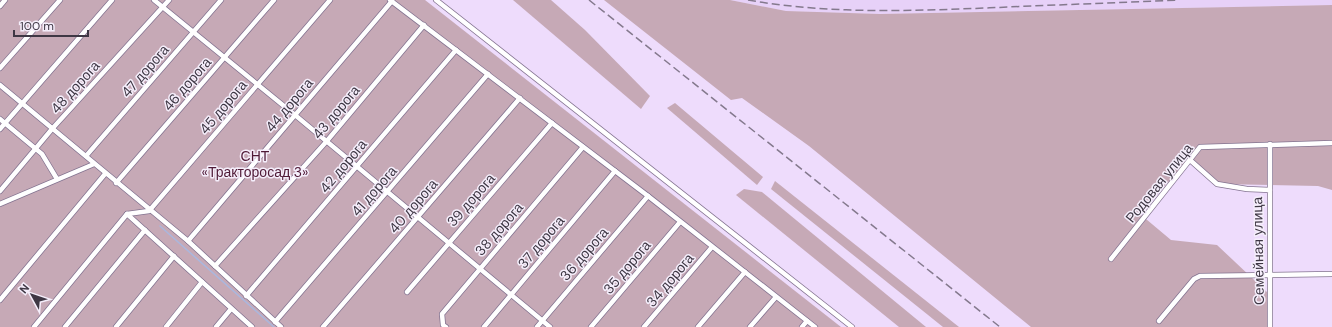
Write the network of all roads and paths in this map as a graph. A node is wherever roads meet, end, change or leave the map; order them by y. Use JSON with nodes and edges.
{"nodes":[{"id":1,"x":5,"y":0,"type":"edge"},
{"id":2,"x":60,"y":0,"type":"edge"},
{"id":3,"x":112,"y":0,"type":"edge"},
{"id":4,"x":154,"y":0,"type":"edge"},
{"id":5,"x":169,"y":0,"type":"edge"},
{"id":6,"x":221,"y":0,"type":"edge"},
{"id":7,"x":274,"y":0,"type":"edge"},
{"id":8,"x":330,"y":0,"type":"edge"},
{"id":9,"x":436,"y":0,"type":"edge"},
{"id":10,"x":391,"y":1,"type":"edge"},
{"id":11,"x":0,"y":6,"type":"edge"},
{"id":12,"x":163,"y":7,"type":"junction"},
{"id":13,"x":424,"y":25,"type":"junction"},
{"id":14,"x":194,"y":31,"type":"junction"},
{"id":15,"x":456,"y":50,"type":"junction"},
{"id":16,"x":224,"y":58,"type":"junction"},
{"id":17,"x":0,"y":68,"type":"edge"},
{"id":18,"x":488,"y":74,"type":"junction"},
{"id":19,"x":257,"y":84,"type":"junction"},
{"id":20,"x":0,"y":85,"type":"edge"},
{"id":21,"x":520,"y":98,"type":"junction"},
{"id":22,"x":22,"y":104,"type":"junction"},
{"id":23,"x":295,"y":114,"type":"junction"},
{"id":24,"x":0,"y":119,"type":"edge"},
{"id":25,"x":5,"y":123,"type":"junction"},
{"id":26,"x":552,"y":123,"type":"junction"},
{"id":27,"x":52,"y":129,"type":"junction"},
{"id":28,"x":0,"y":130,"type":"edge"},
{"id":29,"x":326,"y":142,"type":"junction"},
{"id":30,"x":1332,"y":143,"type":"edge"},
{"id":31,"x":1270,"y":144,"type":"junction"},
{"id":32,"x":583,"y":147,"type":"junction"},
{"id":33,"x":36,"y":149,"type":"junction"},
{"id":34,"x":86,"y":156,"type":"junction"},
{"id":35,"x":1190,"y":160,"type":"junction"},
{"id":36,"x":94,"y":164,"type":"junction"},
{"id":37,"x":357,"y":167,"type":"junction"},
{"id":38,"x":615,"y":171,"type":"junction"},
{"id":39,"x":105,"y":174,"type":"junction"},
{"id":40,"x":57,"y":179,"type":"junction"},
{"id":41,"x":116,"y":182,"type":"junction"},
{"id":42,"x":1270,"y":190,"type":"junction"},
{"id":43,"x":0,"y":191,"type":"edge"},
{"id":44,"x":388,"y":192,"type":"junction"},
{"id":45,"x":648,"y":196,"type":"junction"},
{"id":46,"x":0,"y":204,"type":"edge"},
{"id":47,"x":150,"y":210,"type":"junction"},
{"id":48,"x":127,"y":214,"type":"junction"},
{"id":49,"x":418,"y":217,"type":"junction"},
{"id":50,"x":680,"y":222,"type":"junction"},
{"id":51,"x":145,"y":230,"type":"junction"},
{"id":52,"x":188,"y":241,"type":"junction"},
{"id":53,"x":448,"y":242,"type":"junction"},
{"id":54,"x":712,"y":247,"type":"junction"},
{"id":55,"x":174,"y":256,"type":"junction"},
{"id":56,"x":1111,"y":259,"type":"dead end"},
{"id":57,"x":215,"y":266,"type":"junction"},
{"id":58,"x":479,"y":269,"type":"junction"},
{"id":59,"x":745,"y":272,"type":"junction"},
{"id":60,"x":1332,"y":274,"type":"edge"},
{"id":61,"x":1269,"y":275,"type":"junction"},
{"id":62,"x":202,"y":282,"type":"junction"},
{"id":63,"x":407,"y":292,"type":"dead end"},
{"id":64,"x":511,"y":294,"type":"junction"},
{"id":65,"x":246,"y":296,"type":"junction"},
{"id":66,"x":776,"y":297,"type":"junction"},
{"id":67,"x":0,"y":300,"type":"edge"},
{"id":68,"x":231,"y":309,"type":"junction"},
{"id":69,"x":542,"y":321,"type":"junction"},
{"id":70,"x":807,"y":321,"type":"junction"},
{"id":71,"x":1159,"y":321,"type":"dead end"},
{"id":72,"x":275,"y":322,"type":"junction"},
{"id":73,"x":34,"y":327,"type":"edge"},
{"id":74,"x":65,"y":327,"type":"edge"},
{"id":75,"x":116,"y":327,"type":"edge"},
{"id":76,"x":166,"y":327,"type":"edge"},
{"id":77,"x":216,"y":327,"type":"edge"},
{"id":78,"x":252,"y":327,"type":"edge"},
{"id":79,"x":281,"y":327,"type":"edge"},
{"id":80,"x":323,"y":327,"type":"edge"},
{"id":81,"x":446,"y":327,"type":"edge"},
{"id":82,"x":484,"y":327,"type":"edge"},
{"id":83,"x":537,"y":327,"type":"edge"},
{"id":84,"x":550,"y":327,"type":"edge"},
{"id":85,"x":591,"y":327,"type":"edge"},
{"id":86,"x":644,"y":327,"type":"edge"},
{"id":87,"x":698,"y":327,"type":"edge"},
{"id":88,"x":750,"y":327,"type":"edge"},
{"id":89,"x":802,"y":327,"type":"edge"},
{"id":90,"x":815,"y":327,"type":"edge"},
{"id":91,"x":852,"y":327,"type":"edge"},
{"id":92,"x":1270,"y":327,"type":"edge"}],
"edges":[{"from":1,"to":11,"type":"street"},
{"from":2,"to":17,"type":"street"},
{"from":3,"to":22,"type":"street"},
{"from":4,"to":12,"type":"street"},
{"from":5,"to":12,"type":"street","name":"48 дорога"},
{"from":6,"to":14,"type":"street","name":"47 дорога"},
{"from":7,"to":16,"type":"street","name":"46 дорога"},
{"from":8,"to":19,"type":"street","name":"45 дорога"},
{"from":9,"to":91,"type":"street"},
{"from":10,"to":13,"type":"street"},
{"from":10,"to":23,"type":"street","name":"44 дорога"},
{"from":12,"to":14,"type":"street"},
{"from":12,"to":27,"type":"street","name":"48 дорога"},
{"from":13,"to":15,"type":"street"},
{"from":13,"to":29,"type":"street","name":"43 дорога"},
{"from":14,"to":16,"type":"street"},
{"from":14,"to":34,"type":"street","name":"47 дорога"},
{"from":15,"to":18,"type":"street"},
{"from":15,"to":37,"type":"street","name":"42 дорога"},
{"from":16,"to":19,"type":"street"},
{"from":16,"to":41,"type":"street","name":"46 дорога"},
{"from":18,"to":21,"type":"street"},
{"from":18,"to":44,"type":"street","name":"41 дорога"},
{"from":19,"to":23,"type":"street"},
{"from":19,"to":47,"type":"street","name":"45 дорога"},
{"from":20,"to":22,"type":"street"},
{"from":21,"to":26,"type":"street"},
{"from":21,"to":49,"type":"street","name":"40 дорога"},
{"from":22,"to":25,"type":"street"},
{"from":22,"to":27,"type":"street"},
{"from":23,"to":29,"type":"street"},
{"from":23,"to":52,"type":"street","name":"44 дорога"},
{"from":24,"to":25,"type":"street"},
{"from":25,"to":28,"type":"street"},
{"from":25,"to":33,"type":"street"},
{"from":26,"to":32,"type":"street"},
{"from":26,"to":53,"type":"street","name":"39 дорога"},
{"from":27,"to":33,"type":"street","name":"48 дорога"},
{"from":27,"to":34,"type":"street"},
{"from":29,"to":37,"type":"street"},
{"from":29,"to":57,"type":"street","name":"43 дорога"},
{"from":30,"to":31,"type":"street","name":"Родовая улица"},
{"from":31,"to":35,"type":"street","name":"Родовая улица"},
{"from":31,"to":42,"type":"street"},
{"from":32,"to":38,"type":"street"},
{"from":32,"to":58,"type":"street","name":"38 дорога"},
{"from":33,"to":40,"type":"street"},
{"from":33,"to":43,"type":"street","name":"48 дорога"},
{"from":34,"to":36,"type":"street"},
{"from":35,"to":42,"type":"street","name":"Семейная улица"},
{"from":35,"to":56,"type":"street","name":"Родовая улица"},
{"from":36,"to":39,"type":"street"},
{"from":36,"to":40,"type":"street"},
{"from":37,"to":44,"type":"street"},
{"from":37,"to":65,"type":"street","name":"42 дорога"},
{"from":38,"to":45,"type":"street"},
{"from":38,"to":64,"type":"street","name":"37 дорога"},
{"from":39,"to":41,"type":"street"},
{"from":39,"to":67,"type":"street"},
{"from":40,"to":46,"type":"street"},
{"from":41,"to":47,"type":"street"},
{"from":42,"to":61,"type":"street","name":"Семейная улица"},
{"from":44,"to":49,"type":"street"},
{"from":44,"to":72,"type":"street","name":"41 дорога"},
{"from":45,"to":50,"type":"street"},
{"from":45,"to":69,"type":"street","name":"36 дорога"},
{"from":47,"to":48,"type":"street"},
{"from":47,"to":52,"type":"street"},
{"from":48,"to":51,"type":"street"},
{"from":48,"to":73,"type":"street"},
{"from":49,"to":53,"type":"street"},
{"from":49,"to":80,"type":"street","name":"40 дорога"},
{"from":50,"to":54,"type":"street"},
{"from":50,"to":85,"type":"street","name":"35 дорога"},
{"from":51,"to":55,"type":"street"},
{"from":51,"to":74,"type":"street"},
{"from":52,"to":57,"type":"street"},
{"from":53,"to":58,"type":"street"},
{"from":53,"to":63,"type":"street","name":"39 дорога"},
{"from":54,"to":59,"type":"street"},
{"from":54,"to":86,"type":"street","name":"34 дорога"},
{"from":55,"to":62,"type":"street"},
{"from":55,"to":75,"type":"street"},
{"from":57,"to":65,"type":"street"},
{"from":58,"to":64,"type":"street"},
{"from":58,"to":81,"type":"street","name":"38 дорога"},
{"from":59,"to":66,"type":"street"},
{"from":59,"to":87,"type":"street"},
{"from":60,"to":61,"type":"street"},
{"from":61,"to":71,"type":"street"},
{"from":61,"to":92,"type":"street","name":"Семейная улица"},
{"from":62,"to":68,"type":"street"},
{"from":62,"to":76,"type":"street"},
{"from":64,"to":69,"type":"street"},
{"from":64,"to":82,"type":"street","name":"37 дорога"},
{"from":65,"to":72,"type":"street"},
{"from":66,"to":70,"type":"street"},
{"from":66,"to":88,"type":"street"},
{"from":68,"to":77,"type":"street"},
{"from":68,"to":78,"type":"street"},
{"from":69,"to":83,"type":"street","name":"36 дорога"},
{"from":69,"to":84,"type":"street"},
{"from":70,"to":89,"type":"street"},
{"from":70,"to":90,"type":"street"},
{"from":72,"to":79,"type":"street"}]}
